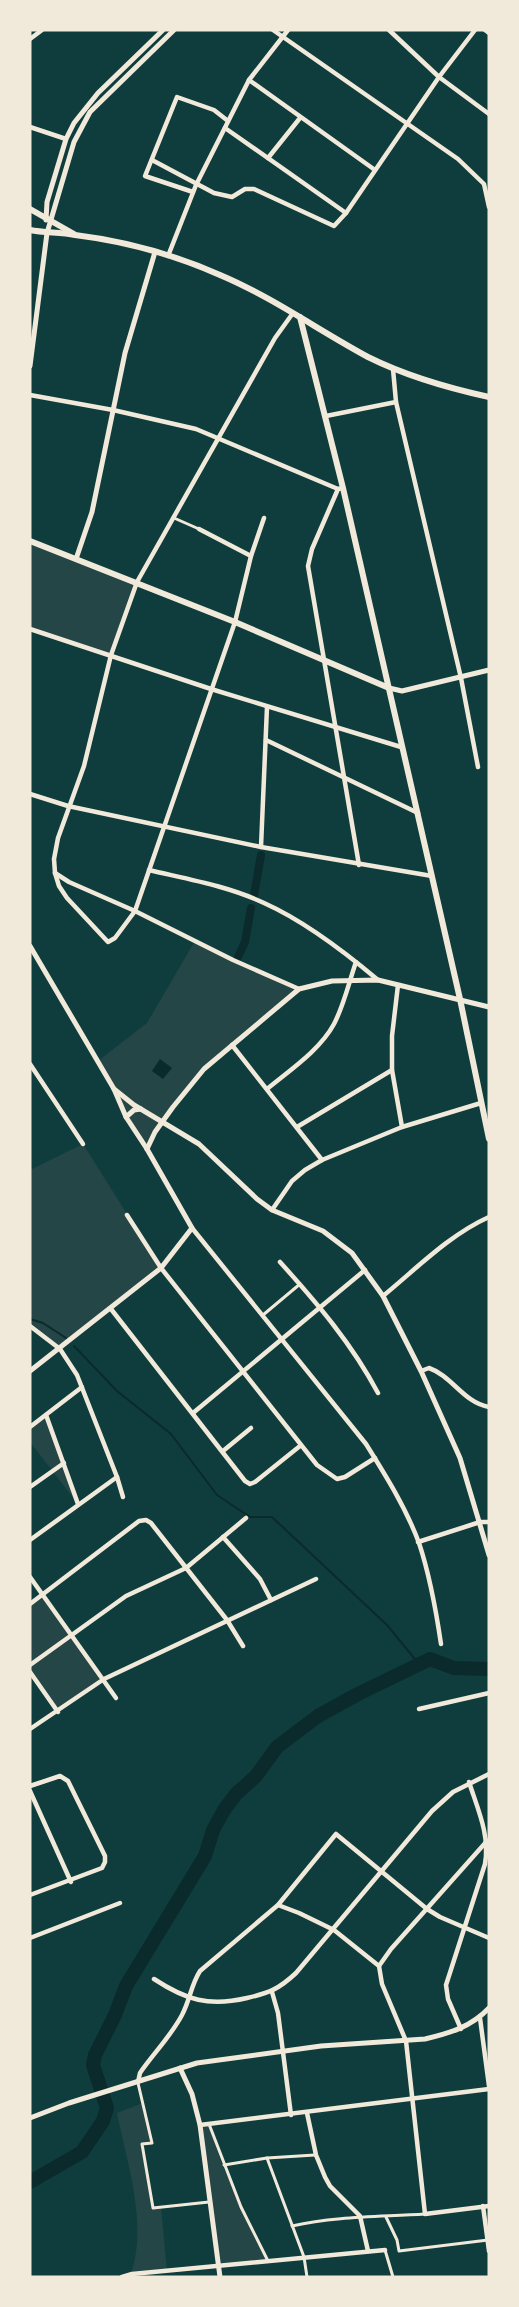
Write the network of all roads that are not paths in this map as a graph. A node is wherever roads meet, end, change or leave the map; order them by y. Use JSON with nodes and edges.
{"nodes":[{"id":1,"x":42,"y":30,"type":"edge"},
{"id":2,"x":163,"y":30,"type":"edge"},
{"id":3,"x":173,"y":30,"type":"edge"},
{"id":4,"x":273,"y":30,"type":"edge"},
{"id":5,"x":288,"y":30,"type":"edge"},
{"id":6,"x":389,"y":30,"type":"edge"},
{"id":7,"x":475,"y":30,"type":"edge"},
{"id":8,"x":485,"y":30,"type":"edge"},
{"id":9,"x":489,"y":33,"type":"edge"},
{"id":10,"x":283,"y":37,"type":"junction"},
{"id":11,"x":30,"y":39,"type":"edge"},
{"id":12,"x":439,"y":77,"type":"junction"},
{"id":13,"x":249,"y":80,"type":"junction"},
{"id":14,"x":489,"y":114,"type":"edge"},
{"id":15,"x":300,"y":117,"type":"junction"},
{"id":16,"x":228,"y":121,"type":"junction"},
{"id":17,"x":409,"y":123,"type":"junction"},
{"id":18,"x":30,"y":128,"type":"edge"},
{"id":19,"x":225,"y":128,"type":"junction"},
{"id":20,"x":66,"y":139,"type":"junction"},
{"id":21,"x":268,"y":158,"type":"junction"},
{"id":22,"x":152,"y":160,"type":"junction"},
{"id":23,"x":375,"y":170,"type":"junction"},
{"id":24,"x":196,"y":185,"type":"junction"},
{"id":25,"x":193,"y":192,"type":"junction"},
{"id":26,"x":489,"y":207,"type":"edge"},
{"id":27,"x":30,"y":209,"type":"edge"},
{"id":28,"x":346,"y":213,"type":"junction"},
{"id":29,"x":48,"y":219,"type":"junction"},
{"id":30,"x":30,"y":230,"type":"edge"},
{"id":31,"x":47,"y":233,"type":"junction"},
{"id":32,"x":75,"y":234,"type":"junction"},
{"id":33,"x":155,"y":252,"type":"junction"},
{"id":34,"x":168,"y":256,"type":"junction"},
{"id":35,"x":293,"y":313,"type":"junction"},
{"id":36,"x":300,"y":317,"type":"junction"},
{"id":37,"x":30,"y":366,"type":"edge"},
{"id":38,"x":393,"y":369,"type":"junction"},
{"id":39,"x":30,"y":395,"type":"edge"},
{"id":40,"x":489,"y":397,"type":"edge"},
{"id":41,"x":396,"y":402,"type":"junction"},
{"id":42,"x":113,"y":410,"type":"junction"},
{"id":43,"x":327,"y":416,"type":"junction"},
{"id":44,"x":219,"y":438,"type":"junction"},
{"id":45,"x":341,"y":489,"type":"junction"},
{"id":46,"x":174,"y":518,"type":"junction"},
{"id":47,"x":264,"y":518,"type":"dead end"},
{"id":48,"x":199,"y":529,"type":"joint"},
{"id":49,"x":30,"y":541,"type":"edge"},
{"id":50,"x":251,"y":556,"type":"junction"},
{"id":51,"x":76,"y":559,"type":"junction"},
{"id":52,"x":137,"y":582,"type":"junction"},
{"id":53,"x":234,"y":622,"type":"junction"},
{"id":54,"x":30,"y":629,"type":"edge"},
{"id":55,"x":111,"y":656,"type":"junction"},
{"id":56,"x":325,"y":659,"type":"junction"},
{"id":57,"x":489,"y":670,"type":"edge"},
{"id":58,"x":460,"y":678,"type":"junction"},
{"id":59,"x":389,"y":688,"type":"junction"},
{"id":60,"x":211,"y":689,"type":"junction"},
{"id":61,"x":267,"y":707,"type":"junction"},
{"id":62,"x":336,"y":727,"type":"junction"},
{"id":63,"x":266,"y":740,"type":"junction"},
{"id":64,"x":401,"y":747,"type":"junction"},
{"id":65,"x":478,"y":767,"type":"dead end"},
{"id":66,"x":345,"y":779,"type":"junction"},
{"id":67,"x":30,"y":794,"type":"edge"},
{"id":68,"x":68,"y":806,"type":"junction"},
{"id":69,"x":418,"y":813,"type":"junction"},
{"id":70,"x":162,"y":826,"type":"junction"},
{"id":71,"x":261,"y":847,"type":"junction"},
{"id":72,"x":359,"y":865,"type":"junction"},
{"id":73,"x":149,"y":870,"type":"junction"},
{"id":74,"x":54,"y":873,"type":"junction"},
{"id":75,"x":432,"y":876,"type":"junction"},
{"id":76,"x":135,"y":911,"type":"junction"},
{"id":77,"x":30,"y":946,"type":"edge"},
{"id":78,"x":32,"y":955,"type":"edge"},
{"id":79,"x":356,"y":962,"type":"junction"},
{"id":80,"x":349,"y":980,"type":"junction"},
{"id":81,"x":378,"y":980,"type":"junction"},
{"id":82,"x":398,"y":985,"type":"junction"},
{"id":83,"x":299,"y":989,"type":"junction"},
{"id":84,"x":459,"y":999,"type":"junction"},
{"id":85,"x":489,"y":1007,"type":"edge"},
{"id":86,"x":232,"y":1045,"type":"junction"},
{"id":87,"x":30,"y":1064,"type":"edge"},
{"id":88,"x":392,"y":1070,"type":"junction"},
{"id":89,"x":114,"y":1089,"type":"junction"},
{"id":90,"x":267,"y":1089,"type":"junction"},
{"id":91,"x":481,"y":1103,"type":"junction"},
{"id":92,"x":141,"y":1109,"type":"junction"},
{"id":93,"x":126,"y":1117,"type":"junction"},
{"id":94,"x":163,"y":1121,"type":"junction"},
{"id":95,"x":297,"y":1127,"type":"junction"},
{"id":96,"x":402,"y":1127,"type":"junction"},
{"id":97,"x":489,"y":1139,"type":"edge"},
{"id":98,"x":83,"y":1144,"type":"dead end"},
{"id":99,"x":147,"y":1149,"type":"junction"},
{"id":100,"x":322,"y":1160,"type":"junction"},
{"id":101,"x":272,"y":1210,"type":"junction"},
{"id":102,"x":127,"y":1215,"type":"dead end"},
{"id":103,"x":489,"y":1217,"type":"edge"},
{"id":104,"x":192,"y":1228,"type":"junction"},
{"id":105,"x":280,"y":1262,"type":"dead end"},
{"id":106,"x":161,"y":1268,"type":"junction"},
{"id":107,"x":365,"y":1270,"type":"junction"},
{"id":108,"x":300,"y":1284,"type":"junction"},
{"id":109,"x":383,"y":1296,"type":"junction"},
{"id":110,"x":319,"y":1308,"type":"junction"},
{"id":111,"x":111,"y":1309,"type":"junction"},
{"id":112,"x":263,"y":1315,"type":"junction"},
{"id":113,"x":30,"y":1326,"type":"edge"},
{"id":114,"x":282,"y":1338,"type":"junction"},
{"id":115,"x":60,"y":1348,"type":"junction"},
{"id":116,"x":30,"y":1371,"type":"edge"},
{"id":117,"x":243,"y":1371,"type":"junction"},
{"id":118,"x":421,"y":1371,"type":"junction"},
{"id":119,"x":82,"y":1387,"type":"junction"},
{"id":120,"x":378,"y":1393,"type":"dead end"},
{"id":121,"x":489,"y":1407,"type":"edge"},
{"id":122,"x":193,"y":1413,"type":"junction"},
{"id":123,"x":46,"y":1415,"type":"junction"},
{"id":124,"x":30,"y":1427,"type":"edge"},
{"id":125,"x":251,"y":1428,"type":"dead end"},
{"id":126,"x":300,"y":1446,"type":"junction"},
{"id":127,"x":223,"y":1452,"type":"junction"},
{"id":128,"x":375,"y":1458,"type":"junction"},
{"id":129,"x":64,"y":1463,"type":"junction"},
{"id":130,"x":117,"y":1477,"type":"junction"},
{"id":131,"x":30,"y":1487,"type":"edge"},
{"id":132,"x":123,"y":1497,"type":"dead end"},
{"id":133,"x":78,"y":1504,"type":"junction"},
{"id":134,"x":246,"y":1518,"type":"dead end"},
{"id":135,"x":480,"y":1522,"type":"junction"},
{"id":136,"x":489,"y":1522,"type":"edge"},
{"id":137,"x":223,"y":1537,"type":"junction"},
{"id":138,"x":30,"y":1540,"type":"edge"},
{"id":139,"x":418,"y":1542,"type":"junction"},
{"id":140,"x":489,"y":1555,"type":"edge"},
{"id":141,"x":186,"y":1568,"type":"junction"},
{"id":142,"x":30,"y":1577,"type":"edge"},
{"id":143,"x":316,"y":1579,"type":"dead end"},
{"id":144,"x":44,"y":1594,"type":"junction"},
{"id":145,"x":271,"y":1600,"type":"junction"},
{"id":146,"x":30,"y":1604,"type":"edge"},
{"id":147,"x":227,"y":1620,"type":"junction"},
{"id":148,"x":72,"y":1635,"type":"junction"},
{"id":149,"x":441,"y":1644,"type":"dead end"},
{"id":150,"x":243,"y":1646,"type":"dead end"},
{"id":151,"x":30,"y":1665,"type":"edge"},
{"id":152,"x":30,"y":1672,"type":"edge"},
{"id":153,"x":104,"y":1679,"type":"junction"},
{"id":154,"x":489,"y":1693,"type":"edge"},
{"id":155,"x":116,"y":1698,"type":"dead end"},
{"id":156,"x":419,"y":1709,"type":"dead end"},
{"id":157,"x":58,"y":1712,"type":"junction"},
{"id":158,"x":30,"y":1729,"type":"edge"},
{"id":159,"x":489,"y":1774,"type":"edge"},
{"id":160,"x":469,"y":1782,"type":"junction"},
{"id":161,"x":30,"y":1786,"type":"edge"},
{"id":162,"x":30,"y":1791,"type":"edge"},
{"id":163,"x":487,"y":1840,"type":"junction"},
{"id":164,"x":382,"y":1872,"type":"junction"},
{"id":165,"x":71,"y":1882,"type":"junction"},
{"id":166,"x":30,"y":1895,"type":"edge"},
{"id":167,"x":120,"y":1903,"type":"dead end"},
{"id":168,"x":278,"y":1905,"type":"junction"},
{"id":169,"x":427,"y":1909,"type":"junction"},
{"id":170,"x":465,"y":1928,"type":"junction"},
{"id":171,"x":334,"y":1930,"type":"junction"},
{"id":172,"x":30,"y":1938,"type":"edge"},
{"id":173,"x":489,"y":1938,"type":"edge"},
{"id":174,"x":379,"y":1966,"type":"junction"},
{"id":175,"x":154,"y":1979,"type":"dead end"},
{"id":176,"x":272,"y":1992,"type":"junction"},
{"id":177,"x":189,"y":1998,"type":"junction"},
{"id":178,"x":489,"y":2008,"type":"edge"},
{"id":179,"x":480,"y":2018,"type":"junction"},
{"id":180,"x":461,"y":2029,"type":"junction"},
{"id":181,"x":406,"y":2041,"type":"junction"},
{"id":182,"x":283,"y":2051,"type":"junction"},
{"id":183,"x":180,"y":2068,"type":"junction"},
{"id":184,"x":138,"y":2082,"type":"junction"},
{"id":185,"x":489,"y":2088,"type":"edge"},
{"id":186,"x":412,"y":2099,"type":"junction"},
{"id":187,"x":308,"y":2113,"type":"junction"},
{"id":188,"x":291,"y":2115,"type":"junction"},
{"id":189,"x":30,"y":2118,"type":"edge"},
{"id":190,"x":209,"y":2124,"type":"junction"},
{"id":191,"x":200,"y":2125,"type":"junction"},
{"id":192,"x":316,"y":2155,"type":"junction"},
{"id":193,"x":267,"y":2158,"type":"junction"},
{"id":194,"x":224,"y":2165,"type":"junction"},
{"id":195,"x":209,"y":2202,"type":"junction"},
{"id":196,"x":486,"y":2206,"type":"edge"},
{"id":197,"x":425,"y":2214,"type":"junction"},
{"id":198,"x":360,"y":2216,"type":"junction"},
{"id":199,"x":386,"y":2217,"type":"junction"},
{"id":200,"x":292,"y":2226,"type":"junction"},
{"id":201,"x":488,"y":2240,"type":"edge"},
{"id":202,"x":385,"y":2250,"type":"joint"},
{"id":203,"x":489,"y":2251,"type":"edge"},
{"id":204,"x":368,"y":2252,"type":"junction"},
{"id":205,"x":304,"y":2257,"type":"junction"},
{"id":206,"x":268,"y":2261,"type":"junction"},
{"id":207,"x":219,"y":2267,"type":"junction"},
{"id":208,"x":167,"y":2274,"type":"edge"},
{"id":209,"x":122,"y":2277,"type":"edge"},
{"id":210,"x":220,"y":2277,"type":"edge"},
{"id":211,"x":307,"y":2277,"type":"edge"},
{"id":212,"x":393,"y":2277,"type":"edge"}],
"edges":[{"from":1,"to":11,"type":"street"},
{"from":2,"to":20,"type":"street"},
{"from":3,"to":29,"type":"street"},
{"from":4,"to":10,"type":"street"},
{"from":5,"to":10,"type":"street"},
{"from":6,"to":12,"type":"street"},
{"from":7,"to":12,"type":"street"},
{"from":8,"to":9,"type":"street"},
{"from":10,"to":13,"type":"street"},
{"from":10,"to":17,"type":"street"},
{"from":12,"to":14,"type":"street"},
{"from":12,"to":17,"type":"street"},
{"from":13,"to":15,"type":"street"},
{"from":13,"to":16,"type":"street"},
{"from":15,"to":21,"type":"street"},
{"from":15,"to":23,"type":"street"},
{"from":16,"to":19,"type":"street"},
{"from":16,"to":22,"type":"street"},
{"from":17,"to":23,"type":"street"},
{"from":17,"to":26,"type":"street"},
{"from":18,"to":20,"type":"street"},
{"from":19,"to":21,"type":"street"},
{"from":19,"to":24,"type":"street"},
{"from":20,"to":29,"type":"street"},
{"from":21,"to":28,"type":"street"},
{"from":22,"to":24,"type":"street"},
{"from":22,"to":25,"type":"street"},
{"from":23,"to":28,"type":"street"},
{"from":24,"to":25,"type":"street"},
{"from":24,"to":28,"type":"street"},
{"from":25,"to":34,"type":"street"},
{"from":27,"to":29,"type":"main road"},
{"from":29,"to":31,"type":"street"},
{"from":29,"to":32,"type":"main road"},
{"from":30,"to":31,"type":"main road"},
{"from":31,"to":32,"type":"main road"},
{"from":31,"to":37,"type":"street"},
{"from":32,"to":33,"type":"main road"},
{"from":33,"to":34,"type":"main road"},
{"from":33,"to":42,"type":"street"},
{"from":34,"to":35,"type":"main road"},
{"from":35,"to":36,"type":"main road"},
{"from":35,"to":44,"type":"street"},
{"from":36,"to":38,"type":"main road"},
{"from":36,"to":43,"type":"main road"},
{"from":38,"to":40,"type":"main road"},
{"from":38,"to":41,"type":"street"},
{"from":39,"to":42,"type":"street"},
{"from":41,"to":43,"type":"street"},
{"from":41,"to":58,"type":"street"},
{"from":42,"to":44,"type":"street"},
{"from":42,"to":51,"type":"street"},
{"from":43,"to":45,"type":"main road"},
{"from":44,"to":45,"type":"street"},
{"from":44,"to":46,"type":"street"},
{"from":45,"to":56,"type":"street"},
{"from":45,"to":59,"type":"main road"},
{"from":46,"to":48,"type":"street"},
{"from":46,"to":52,"type":"street"},
{"from":47,"to":50,"type":"street"},
{"from":48,"to":50,"type":"street"},
{"from":49,"to":51,"type":"main road"},
{"from":50,"to":53,"type":"street"},
{"from":51,"to":52,"type":"main road"},
{"from":52,"to":53,"type":"main road"},
{"from":52,"to":55,"type":"street"},
{"from":53,"to":56,"type":"main road"},
{"from":53,"to":60,"type":"street"},
{"from":54,"to":55,"type":"street"},
{"from":55,"to":60,"type":"street"},
{"from":55,"to":68,"type":"street"},
{"from":56,"to":59,"type":"main road"},
{"from":56,"to":62,"type":"street"},
{"from":57,"to":58,"type":"street"},
{"from":58,"to":59,"type":"street"},
{"from":58,"to":65,"type":"street"},
{"from":59,"to":64,"type":"main road"},
{"from":60,"to":61,"type":"street"},
{"from":60,"to":70,"type":"street"},
{"from":61,"to":62,"type":"street"},
{"from":61,"to":63,"type":"street"},
{"from":62,"to":64,"type":"street"},
{"from":62,"to":66,"type":"street"},
{"from":63,"to":66,"type":"street"},
{"from":63,"to":71,"type":"street"},
{"from":64,"to":69,"type":"main road"},
{"from":66,"to":69,"type":"street"},
{"from":66,"to":72,"type":"street"},
{"from":67,"to":68,"type":"street"},
{"from":68,"to":70,"type":"street"},
{"from":68,"to":74,"type":"street"},
{"from":69,"to":75,"type":"main road"},
{"from":70,"to":71,"type":"street"},
{"from":70,"to":73,"type":"street"},
{"from":71,"to":72,"type":"street"},
{"from":72,"to":75,"type":"street"},
{"from":73,"to":76,"type":"street"},
{"from":73,"to":79,"type":"street"},
{"from":74,"to":76,"type":"street"},
{"from":74,"to":76,"type":"street"},
{"from":75,"to":84,"type":"main road"},
{"from":76,"to":83,"type":"street"},
{"from":77,"to":78,"type":"street"},
{"from":78,"to":89,"type":"street"},
{"from":79,"to":80,"type":"street"},
{"from":79,"to":81,"type":"street"},
{"from":80,"to":81,"type":"street"},
{"from":80,"to":83,"type":"street"},
{"from":80,"to":90,"type":"street"},
{"from":81,"to":82,"type":"street"},
{"from":82,"to":84,"type":"street"},
{"from":82,"to":88,"type":"street"},
{"from":83,"to":86,"type":"street"},
{"from":84,"to":85,"type":"street"},
{"from":84,"to":91,"type":"main road"},
{"from":86,"to":90,"type":"street"},
{"from":86,"to":94,"type":"street"},
{"from":87,"to":98,"type":"street"},
{"from":88,"to":95,"type":"street"},
{"from":88,"to":96,"type":"street"},
{"from":89,"to":92,"type":"street"},
{"from":89,"to":93,"type":"street"},
{"from":90,"to":95,"type":"street"},
{"from":91,"to":96,"type":"street"},
{"from":91,"to":97,"type":"main road"},
{"from":92,"to":93,"type":"street"},
{"from":92,"to":94,"type":"street"},
{"from":93,"to":99,"type":"street"},
{"from":94,"to":99,"type":"street"},
{"from":94,"to":101,"type":"street"},
{"from":95,"to":100,"type":"street"},
{"from":96,"to":100,"type":"street"},
{"from":99,"to":104,"type":"street"},
{"from":100,"to":101,"type":"street"},
{"from":101,"to":107,"type":"street"},
{"from":102,"to":106,"type":"street"},
{"from":103,"to":109,"type":"street"},
{"from":104,"to":106,"type":"street"},
{"from":104,"to":112,"type":"street"},
{"from":105,"to":108,"type":"street"},
{"from":106,"to":111,"type":"street"},
{"from":106,"to":117,"type":"street"},
{"from":107,"to":109,"type":"street"},
{"from":107,"to":110,"type":"street"},
{"from":108,"to":110,"type":"street"},
{"from":108,"to":112,"type":"street"},
{"from":109,"to":118,"type":"street"},
{"from":110,"to":114,"type":"street"},
{"from":110,"to":120,"type":"street"},
{"from":111,"to":115,"type":"street"},
{"from":111,"to":122,"type":"street"},
{"from":112,"to":114,"type":"street"},
{"from":113,"to":115,"type":"street"},
{"from":114,"to":117,"type":"street"},
{"from":114,"to":128,"type":"street"},
{"from":115,"to":116,"type":"street"},
{"from":115,"to":119,"type":"street"},
{"from":117,"to":122,"type":"street"},
{"from":117,"to":126,"type":"street"},
{"from":118,"to":121,"type":"street"},
{"from":118,"to":135,"type":"street"},
{"from":119,"to":123,"type":"street"},
{"from":119,"to":130,"type":"street"},
{"from":122,"to":127,"type":"street"},
{"from":123,"to":124,"type":"street"},
{"from":123,"to":129,"type":"street"},
{"from":125,"to":127,"type":"street"},
{"from":126,"to":127,"type":"street"},
{"from":126,"to":128,"type":"street"},
{"from":128,"to":139,"type":"street"},
{"from":129,"to":131,"type":"street"},
{"from":129,"to":133,"type":"street"},
{"from":130,"to":132,"type":"street"},
{"from":130,"to":133,"type":"street"},
{"from":133,"to":138,"type":"street"},
{"from":134,"to":137,"type":"street"},
{"from":135,"to":136,"type":"street"},
{"from":135,"to":139,"type":"street"},
{"from":135,"to":140,"type":"street"},
{"from":137,"to":141,"type":"street"},
{"from":137,"to":145,"type":"street"},
{"from":139,"to":149,"type":"street"},
{"from":141,"to":144,"type":"street"},
{"from":141,"to":147,"type":"street"},
{"from":141,"to":148,"type":"street"},
{"from":142,"to":144,"type":"street"},
{"from":143,"to":145,"type":"street"},
{"from":144,"to":146,"type":"street"},
{"from":144,"to":148,"type":"street"},
{"from":145,"to":147,"type":"street"},
{"from":147,"to":150,"type":"street"},
{"from":147,"to":153,"type":"street"},
{"from":148,"to":151,"type":"street"},
{"from":148,"to":153,"type":"street"},
{"from":152,"to":157,"type":"street"},
{"from":153,"to":155,"type":"street"},
{"from":153,"to":157,"type":"street"},
{"from":154,"to":156,"type":"street"},
{"from":157,"to":158,"type":"street"},
{"from":159,"to":160,"type":"street"},
{"from":160,"to":163,"type":"street"},
{"from":160,"to":164,"type":"street"},
{"from":161,"to":165,"type":"street"},
{"from":162,"to":165,"type":"street"},
{"from":163,"to":169,"type":"street"},
{"from":163,"to":170,"type":"street"},
{"from":164,"to":168,"type":"street"},
{"from":164,"to":169,"type":"street"},
{"from":164,"to":171,"type":"street"},
{"from":165,"to":166,"type":"street"},
{"from":167,"to":172,"type":"street"},
{"from":168,"to":171,"type":"street"},
{"from":168,"to":177,"type":"street"},
{"from":169,"to":170,"type":"street"},
{"from":169,"to":174,"type":"street"},
{"from":170,"to":173,"type":"street"},
{"from":170,"to":180,"type":"street"},
{"from":171,"to":174,"type":"street"},
{"from":171,"to":176,"type":"street"},
{"from":174,"to":181,"type":"street"},
{"from":175,"to":177,"type":"street"},
{"from":176,"to":177,"type":"street"},
{"from":176,"to":182,"type":"street"},
{"from":177,"to":184,"type":"street"},
{"from":178,"to":179,"type":"street"},
{"from":179,"to":180,"type":"street"},
{"from":179,"to":185,"type":"street"},
{"from":180,"to":181,"type":"street"},
{"from":181,"to":182,"type":"street"},
{"from":181,"to":186,"type":"street"},
{"from":182,"to":183,"type":"street"},
{"from":182,"to":188,"type":"street"},
{"from":183,"to":184,"type":"street"},
{"from":183,"to":191,"type":"street"},
{"from":184,"to":189,"type":"street"},
{"from":184,"to":195,"type":"street"},
{"from":185,"to":186,"type":"street"},
{"from":186,"to":187,"type":"street"},
{"from":186,"to":197,"type":"street"},
{"from":187,"to":188,"type":"street"},
{"from":187,"to":192,"type":"street"},
{"from":188,"to":190,"type":"street"},
{"from":190,"to":191,"type":"street"},
{"from":190,"to":194,"type":"street"},
{"from":191,"to":195,"type":"street"},
{"from":192,"to":193,"type":"street"},
{"from":192,"to":198,"type":"street"},
{"from":193,"to":194,"type":"street"},
{"from":193,"to":200,"type":"street"},
{"from":194,"to":206,"type":"street"},
{"from":195,"to":207,"type":"street"},
{"from":196,"to":197,"type":"street"},
{"from":196,"to":201,"type":"street"},
{"from":197,"to":199,"type":"street"},
{"from":198,"to":199,"type":"street"},
{"from":198,"to":200,"type":"street"},
{"from":198,"to":204,"type":"street"},
{"from":199,"to":201,"type":"street"},
{"from":200,"to":205,"type":"street"},
{"from":201,"to":203,"type":"street"},
{"from":202,"to":204,"type":"street"},
{"from":202,"to":212,"type":"street"},
{"from":204,"to":205,"type":"street"},
{"from":205,"to":206,"type":"street"},
{"from":205,"to":211,"type":"street"},
{"from":206,"to":207,"type":"street"},
{"from":207,"to":208,"type":"street"},
{"from":207,"to":210,"type":"street"},
{"from":208,"to":209,"type":"street"}]}
